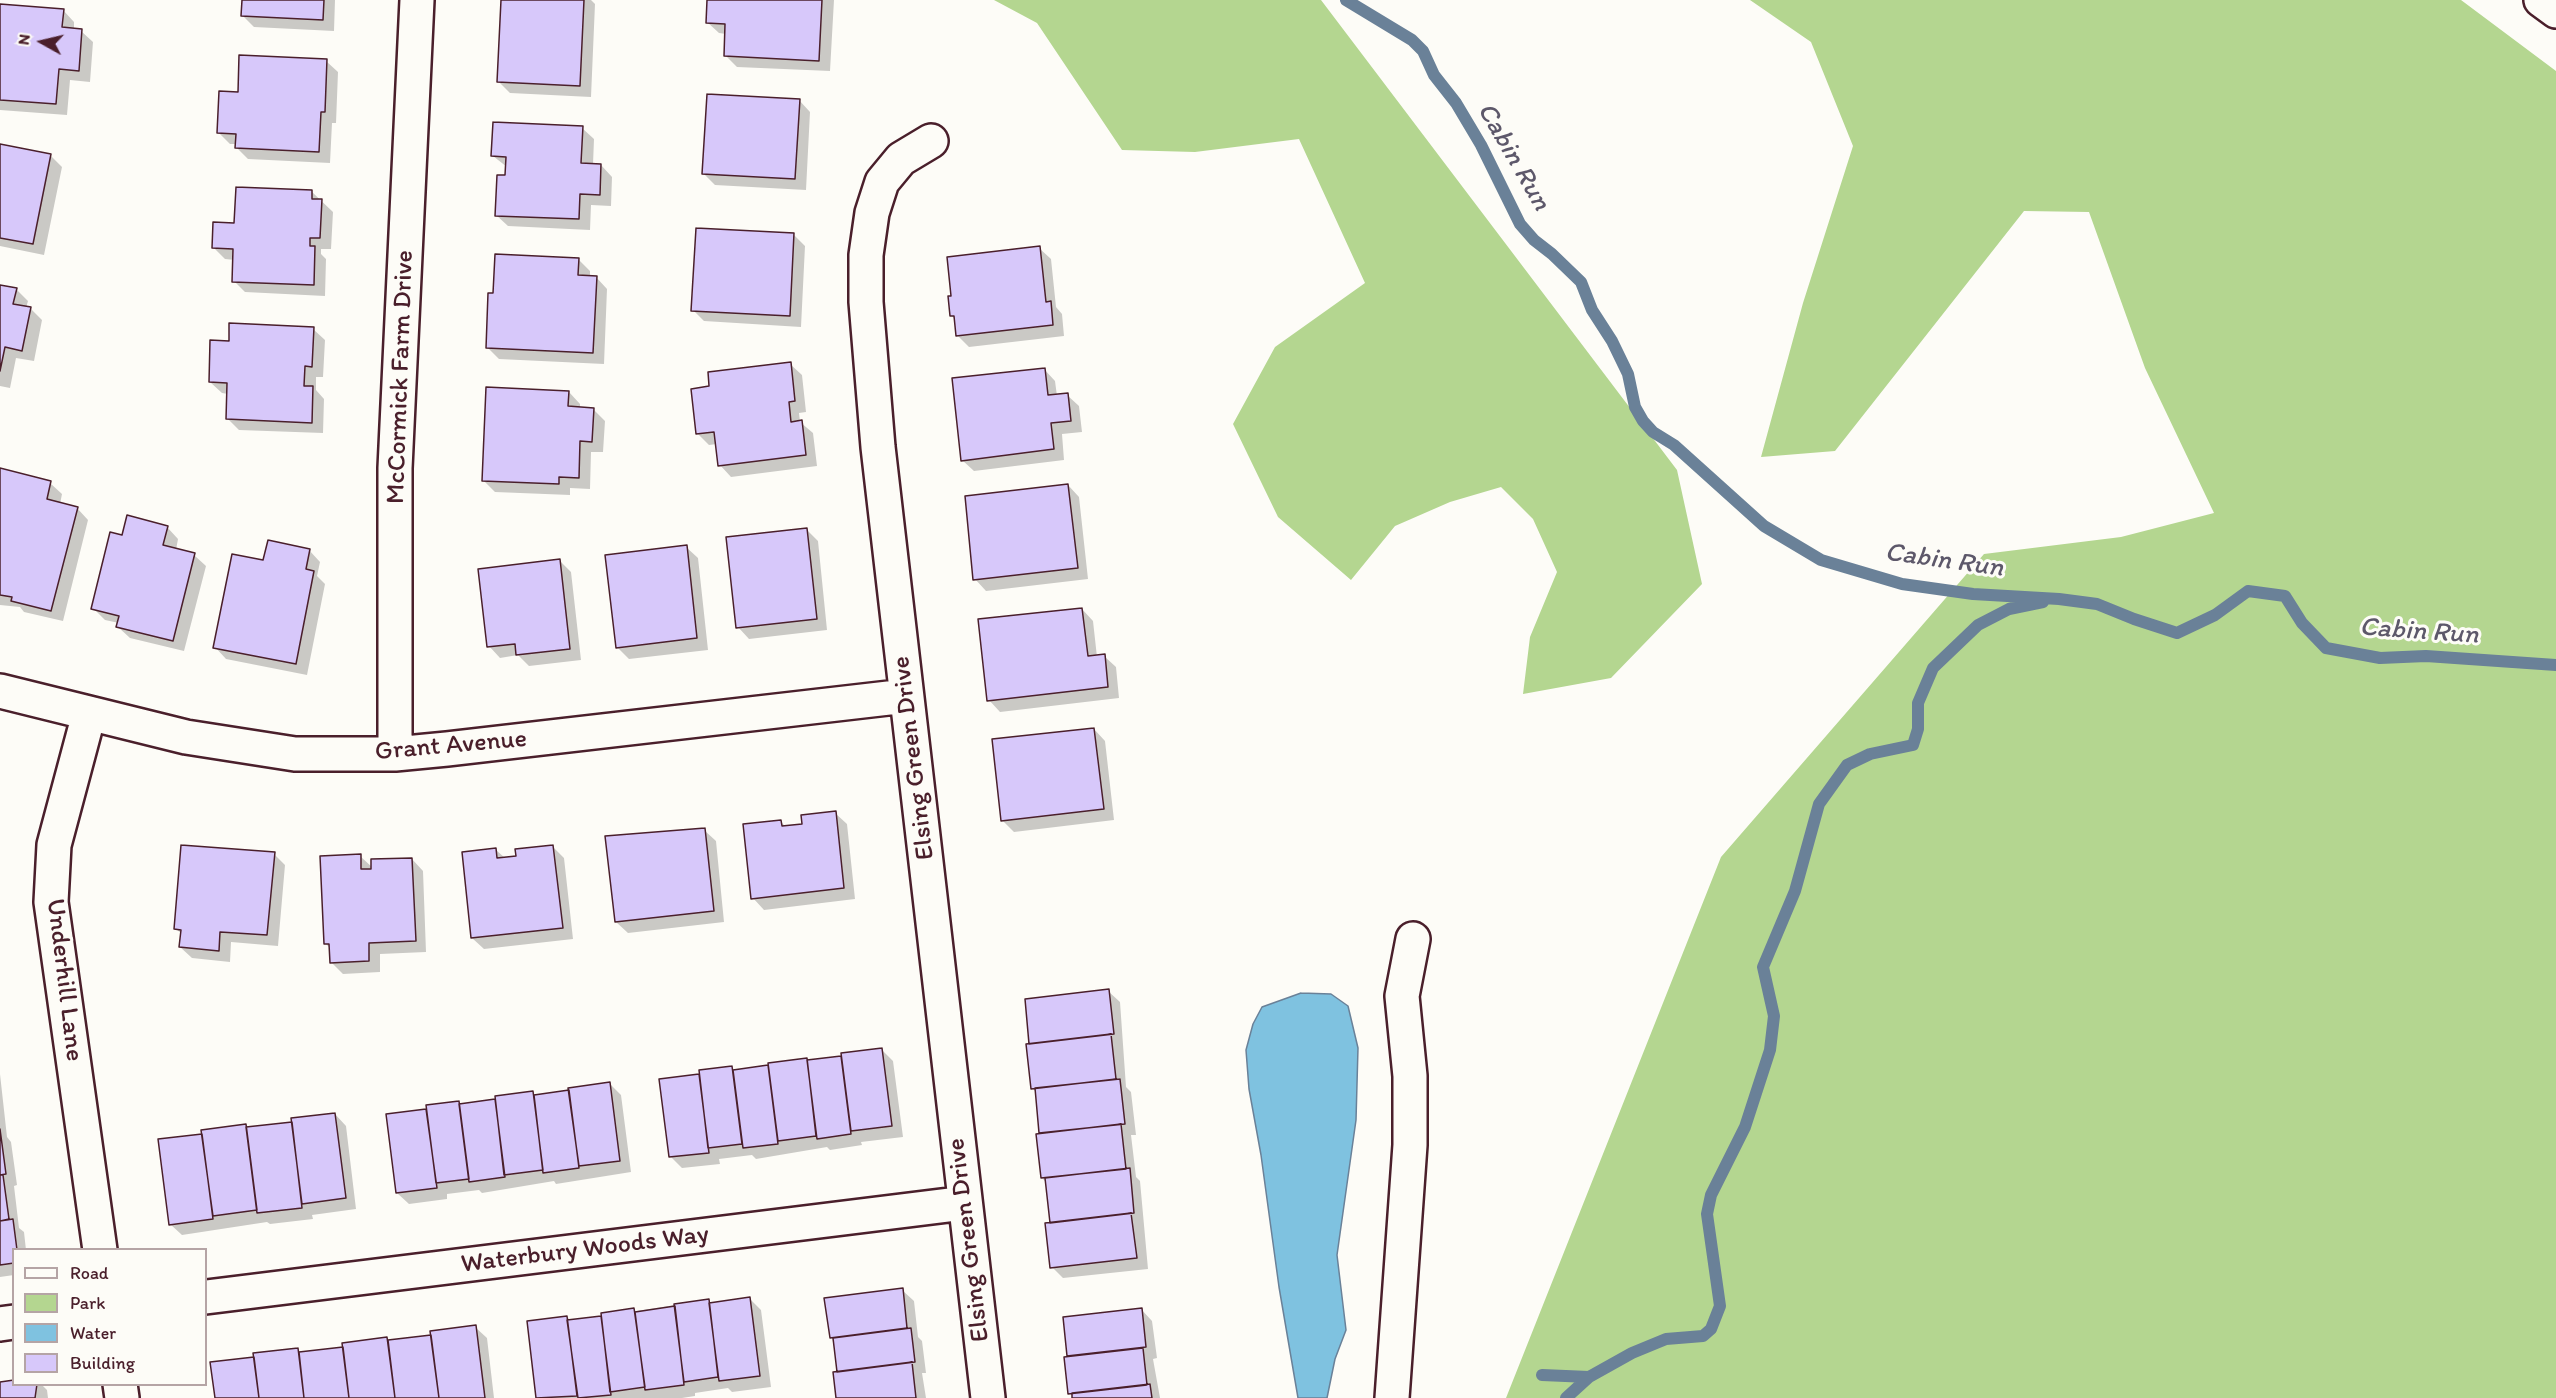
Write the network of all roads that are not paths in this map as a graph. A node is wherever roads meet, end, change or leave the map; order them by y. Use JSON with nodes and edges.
{"nodes":[{"id":1,"x":417,"y":0,"type":"edge"},
{"id":2,"x":2541,"y":0,"type":"edge"},
{"id":3,"x":2556,"y":11,"type":"edge"},
{"id":4,"x":931,"y":141,"type":"dead end"},
{"id":5,"x":0,"y":691,"type":"edge"},
{"id":6,"x":906,"y":696,"type":"junction"},
{"id":7,"x":89,"y":714,"type":"junction"},
{"id":8,"x":395,"y":754,"type":"junction"},
{"id":9,"x":1413,"y":939,"type":"dead end"},
{"id":10,"x":965,"y":1203,"type":"junction"},
{"id":11,"x":100,"y":1248,"type":"edge"},
{"id":12,"x":207,"y":1297,"type":"edge"},
{"id":13,"x":988,"y":1398,"type":"edge"},
{"id":14,"x":1392,"y":1398,"type":"edge"}],
"edges":[{"from":1,"to":8,"type":"main road","name":"McCormick Farm Drive"},
{"from":2,"to":3,"type":"main road"},
{"from":4,"to":6,"type":"main road","name":"Elsing Green Drive"},
{"from":5,"to":7,"type":"main road","name":"Grant Avenue"},
{"from":6,"to":8,"type":"main road","name":"Grant Avenue"},
{"from":6,"to":10,"type":"main road","name":"Elsing Green Drive"},
{"from":7,"to":8,"type":"main road","name":"Grant Avenue"},
{"from":7,"to":11,"type":"main road","name":"Underhill Lane"},
{"from":9,"to":14,"type":"main road"},
{"from":10,"to":12,"type":"main road","name":"Waterbury Woods Way"},
{"from":10,"to":13,"type":"main road","name":"Elsing Green Drive"}]}
